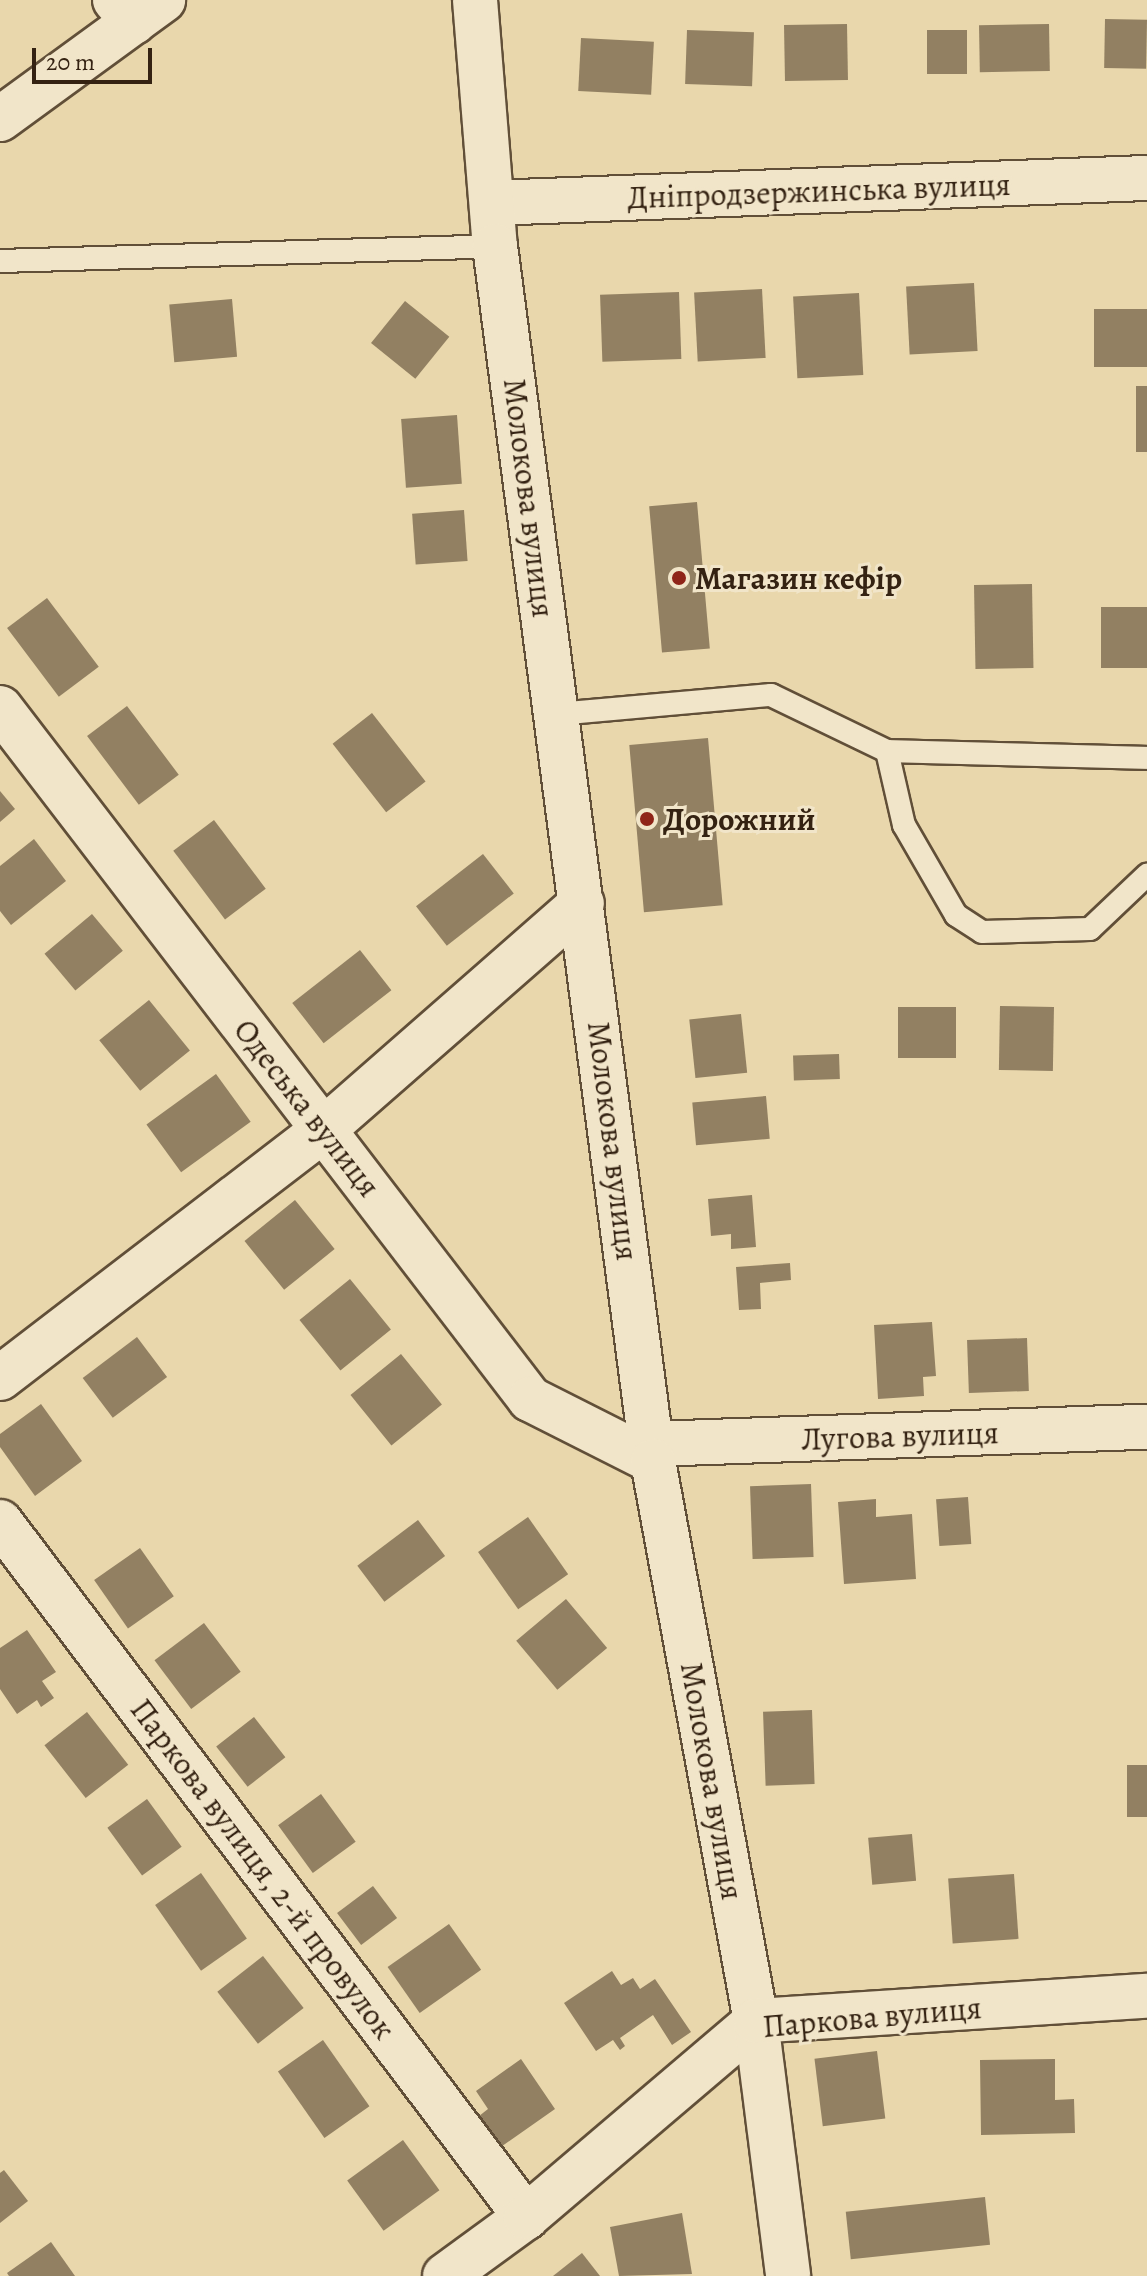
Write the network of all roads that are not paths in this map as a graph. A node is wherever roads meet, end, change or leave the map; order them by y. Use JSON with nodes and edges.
{"nodes":[{"id":1,"x":475,"y":0,"type":"edge"},
{"id":2,"x":138,"y":7,"type":"edge"},
{"id":3,"x":0,"y":119,"type":"edge"},
{"id":4,"x":1147,"y":178,"type":"edge"},
{"id":5,"x":494,"y":224,"type":"junction"},
{"id":6,"x":0,"y":261,"type":"edge"},
{"id":7,"x":0,"y":708,"type":"edge"},
{"id":8,"x":557,"y":714,"type":"junction"},
{"id":9,"x":887,"y":751,"type":"junction"},
{"id":10,"x":1147,"y":758,"type":"edge"},
{"id":11,"x":1147,"y":875,"type":"edge"},
{"id":12,"x":582,"y":903,"type":"junction"},
{"id":13,"x":323,"y":1130,"type":"junction"},
{"id":14,"x":0,"y":1378,"type":"edge"},
{"id":15,"x":1147,"y":1427,"type":"edge"},
{"id":16,"x":653,"y":1452,"type":"junction"},
{"id":17,"x":0,"y":1522,"type":"edge"},
{"id":18,"x":1147,"y":1996,"type":"edge"},
{"id":19,"x":756,"y":2021,"type":"junction"},
{"id":20,"x":526,"y":2217,"type":"junction"},
{"id":21,"x":445,"y":2276,"type":"edge"},
{"id":22,"x":788,"y":2276,"type":"edge"}],
"edges":[{"from":1,"to":5,"type":"street","name":"Молокова вулиця"},
{"from":2,"to":3,"type":"street"},
{"from":4,"to":5,"type":"street","name":"Дніпродзержинська вулиця"},
{"from":5,"to":6,"type":"lane"},
{"from":5,"to":8,"type":"street","name":"Молокова вулиця"},
{"from":7,"to":13,"type":"street","name":"Одеська вулиця"},
{"from":8,"to":9,"type":"lane"},
{"from":8,"to":12,"type":"street","name":"Молокова вулиця"},
{"from":9,"to":10,"type":"lane"},
{"from":9,"to":11,"type":"lane"},
{"from":12,"to":13,"type":"street"},
{"from":12,"to":16,"type":"street","name":"Молокова вулиця"},
{"from":13,"to":14,"type":"street"},
{"from":13,"to":16,"type":"street","name":"Одеська вулиця"},
{"from":15,"to":16,"type":"street","name":"Лугова вулиця"},
{"from":16,"to":19,"type":"street","name":"Молокова вулиця"},
{"from":17,"to":20,"type":"street","name":"Паркова вулиця, 2-й провулок"},
{"from":18,"to":19,"type":"street","name":"Паркова вулиця"},
{"from":19,"to":20,"type":"street","name":"Паркова вулиця"},
{"from":19,"to":22,"type":"street","name":"Молокова вулиця"},
{"from":20,"to":21,"type":"street","name":"Паркова вулиця"}]}
